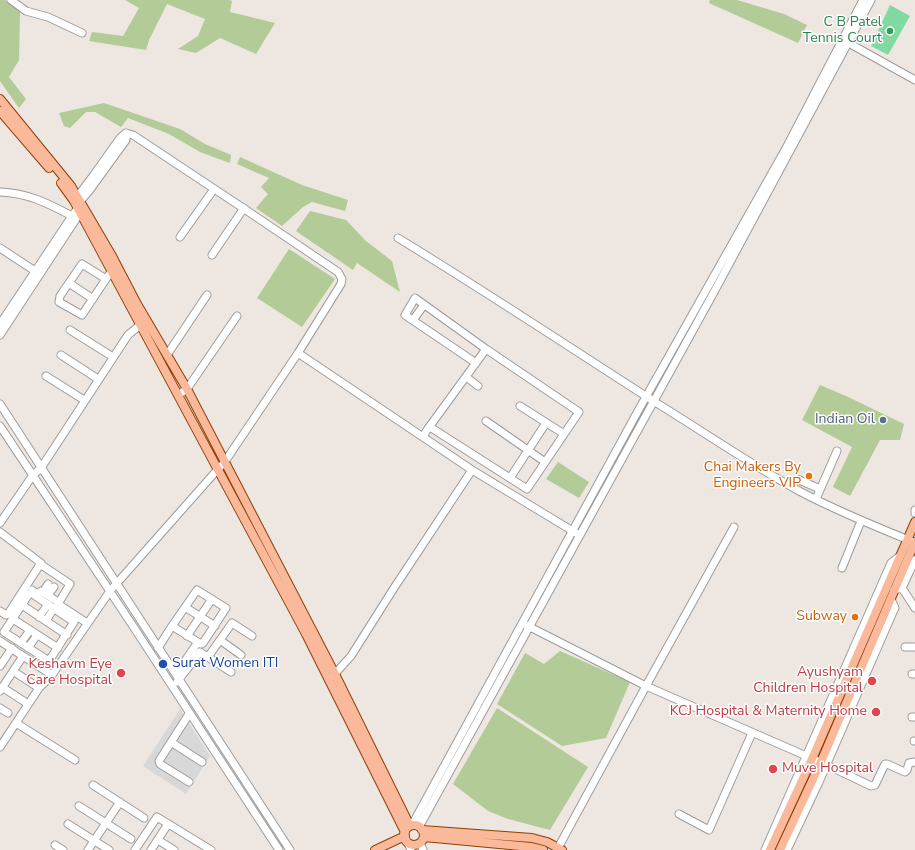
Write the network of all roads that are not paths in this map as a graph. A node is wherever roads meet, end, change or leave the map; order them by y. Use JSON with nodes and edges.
{"nodes":[{"id":1,"x":11,"y":0,"type":"edge"},
{"id":2,"x":863,"y":0,"type":"edge"},
{"id":3,"x":871,"y":0,"type":"edge"},
{"id":4,"x":82,"y":32,"type":"dead end"},
{"id":5,"x":846,"y":41,"type":"junction"},
{"id":6,"x":915,"y":80,"type":"edge"},
{"id":7,"x":0,"y":101,"type":"edge"},
{"id":8,"x":3,"y":113,"type":"edge"},
{"id":9,"x":214,"y":189,"type":"junction"},
{"id":10,"x":0,"y":192,"type":"edge"},
{"id":11,"x":79,"y":205,"type":"junction"},
{"id":12,"x":244,"y":208,"type":"junction"},
{"id":13,"x":72,"y":216,"type":"junction"},
{"id":14,"x":180,"y":238,"type":"dead end"},
{"id":15,"x":398,"y":238,"type":"dead end"},
{"id":16,"x":0,"y":248,"type":"edge"},
{"id":17,"x":212,"y":255,"type":"dead end"},
{"id":18,"x":35,"y":271,"type":"junction"},
{"id":19,"x":111,"y":272,"type":"junction"},
{"id":20,"x":106,"y":279,"type":"junction"},
{"id":21,"x":69,"y":283,"type":"junction"},
{"id":22,"x":207,"y":294,"type":"dead end"},
{"id":23,"x":93,"y":298,"type":"junction"},
{"id":24,"x":424,"y":305,"type":"junction"},
{"id":25,"x":237,"y":316,"type":"dead end"},
{"id":26,"x":146,"y":320,"type":"junction"},
{"id":27,"x":413,"y":320,"type":"junction"},
{"id":28,"x":0,"y":324,"type":"edge"},
{"id":29,"x":139,"y":324,"type":"junction"},
{"id":30,"x":70,"y":330,"type":"dead end"},
{"id":31,"x":0,"y":335,"type":"edge"},
{"id":32,"x":486,"y":349,"type":"junction"},
{"id":33,"x":298,"y":353,"type":"junction"},
{"id":34,"x":61,"y":355,"type":"dead end"},
{"id":35,"x":167,"y":355,"type":"junction"},
{"id":36,"x":112,"y":358,"type":"junction"},
{"id":37,"x":476,"y":363,"type":"junction"},
{"id":38,"x":46,"y":376,"type":"dead end"},
{"id":39,"x":466,"y":377,"type":"junction"},
{"id":40,"x":98,"y":379,"type":"junction"},
{"id":41,"x":478,"y":386,"type":"dead end"},
{"id":42,"x":187,"y":389,"type":"junction"},
{"id":43,"x":178,"y":395,"type":"junction"},
{"id":44,"x":647,"y":396,"type":"junction"},
{"id":45,"x":84,"y":400,"type":"junction"},
{"id":46,"x":654,"y":401,"type":"junction"},
{"id":47,"x":0,"y":404,"type":"edge"},
{"id":48,"x":520,"y":406,"type":"dead end"},
{"id":49,"x":486,"y":421,"type":"dead end"},
{"id":50,"x":546,"y":422,"type":"junction"},
{"id":51,"x":0,"y":426,"type":"edge"},
{"id":52,"x":430,"y":427,"type":"junction"},
{"id":53,"x":564,"y":434,"type":"junction"},
{"id":54,"x":422,"y":437,"type":"junction"},
{"id":55,"x":528,"y":450,"type":"junction"},
{"id":56,"x":838,"y":451,"type":"dead end"},
{"id":57,"x":545,"y":462,"type":"junction"},
{"id":58,"x":224,"y":463,"type":"junction"},
{"id":59,"x":41,"y":468,"type":"junction"},
{"id":60,"x":218,"y":468,"type":"junction"},
{"id":61,"x":472,"y":470,"type":"junction"},
{"id":62,"x":498,"y":470,"type":"junction"},
{"id":63,"x":33,"y":475,"type":"junction"},
{"id":64,"x":510,"y":478,"type":"junction"},
{"id":65,"x":797,"y":479,"type":"dead end"},
{"id":66,"x":490,"y":482,"type":"junction"},
{"id":67,"x":820,"y":489,"type":"junction"},
{"id":68,"x":816,"y":499,"type":"junction"},
{"id":69,"x":861,"y":521,"type":"junction"},
{"id":70,"x":915,"y":522,"type":"edge"},
{"id":71,"x":0,"y":523,"type":"edge"},
{"id":72,"x":734,"y":527,"type":"dead end"},
{"id":73,"x":572,"y":532,"type":"junction"},
{"id":74,"x":1,"y":536,"type":"edge"},
{"id":75,"x":580,"y":536,"type":"junction"},
{"id":76,"x":913,"y":542,"type":"edge"},
{"id":77,"x":915,"y":560,"type":"edge"},
{"id":78,"x":40,"y":564,"type":"junction"},
{"id":79,"x":842,"y":568,"type":"dead end"},
{"id":80,"x":116,"y":584,"type":"junction"},
{"id":81,"x":51,"y":585,"type":"dead end"},
{"id":82,"x":29,"y":588,"type":"dead end"},
{"id":83,"x":898,"y":589,"type":"junction"},
{"id":84,"x":110,"y":591,"type":"junction"},
{"id":85,"x":45,"y":594,"type":"junction"},
{"id":86,"x":212,"y":599,"type":"junction"},
{"id":87,"x":48,"y":604,"type":"junction"},
{"id":88,"x":22,"y":605,"type":"junction"},
{"id":89,"x":56,"y":605,"type":"junction"},
{"id":90,"x":185,"y":607,"type":"junction"},
{"id":91,"x":915,"y":608,"type":"edge"},
{"id":92,"x":0,"y":611,"type":"edge"},
{"id":93,"x":39,"y":617,"type":"junction"},
{"id":94,"x":200,"y":617,"type":"junction"},
{"id":95,"x":139,"y":618,"type":"junction"},
{"id":96,"x":12,"y":619,"type":"junction"},
{"id":97,"x":46,"y":621,"type":"junction"},
{"id":98,"x":87,"y":623,"type":"junction"},
{"id":99,"x":131,"y":623,"type":"junction"},
{"id":100,"x":522,"y":624,"type":"junction"},
{"id":101,"x":172,"y":626,"type":"junction"},
{"id":102,"x":215,"y":626,"type":"junction"},
{"id":103,"x":529,"y":627,"type":"junction"},
{"id":104,"x":30,"y":630,"type":"junction"},
{"id":105,"x":37,"y":635,"type":"junction"},
{"id":106,"x":187,"y":636,"type":"junction"},
{"id":107,"x":252,"y":636,"type":"dead end"},
{"id":108,"x":220,"y":640,"type":"junction"},
{"id":109,"x":0,"y":641,"type":"edge"},
{"id":110,"x":62,"y":642,"type":"junction"},
{"id":111,"x":198,"y":642,"type":"junction"},
{"id":112,"x":21,"y":643,"type":"junction"},
{"id":113,"x":915,"y":646,"type":"edge"},
{"id":114,"x":71,"y":647,"type":"junction"},
{"id":115,"x":905,"y":647,"type":"dead end"},
{"id":116,"x":12,"y":648,"type":"junction"},
{"id":117,"x":28,"y":648,"type":"junction"},
{"id":118,"x":158,"y":648,"type":"junction"},
{"id":119,"x":241,"y":655,"type":"dead end"},
{"id":120,"x":24,"y":656,"type":"junction"},
{"id":121,"x":208,"y":657,"type":"junction"},
{"id":122,"x":0,"y":666,"type":"edge"},
{"id":123,"x":13,"y":671,"type":"junction"},
{"id":124,"x":231,"y":672,"type":"dead end"},
{"id":125,"x":52,"y":675,"type":"junction"},
{"id":126,"x":178,"y":677,"type":"junction"},
{"id":127,"x":332,"y":677,"type":"junction"},
{"id":128,"x":172,"y":686,"type":"junction"},
{"id":129,"x":646,"y":686,"type":"junction"},
{"id":130,"x":39,"y":688,"type":"junction"},
{"id":131,"x":1,"y":689,"type":"edge"},
{"id":132,"x":28,"y":704,"type":"junction"},
{"id":133,"x":0,"y":708,"type":"edge"},
{"id":134,"x":8,"y":713,"type":"dead end"},
{"id":135,"x":189,"y":714,"type":"junction"},
{"id":136,"x":16,"y":723,"type":"junction"},
{"id":137,"x":752,"y":733,"type":"junction"},
{"id":138,"x":171,"y":742,"type":"junction"},
{"id":139,"x":0,"y":747,"type":"edge"},
{"id":140,"x":809,"y":758,"type":"junction"},
{"id":141,"x":76,"y":760,"type":"dead end"},
{"id":142,"x":202,"y":762,"type":"dead end"},
{"id":143,"x":915,"y":762,"type":"edge"},
{"id":144,"x":824,"y":763,"type":"junction"},
{"id":145,"x":190,"y":782,"type":"dead end"},
{"id":146,"x":92,"y":785,"type":"dead end"},
{"id":147,"x":120,"y":802,"type":"junction"},
{"id":148,"x":79,"y":806,"type":"dead end"},
{"id":149,"x":679,"y":814,"type":"dead end"},
{"id":150,"x":144,"y":818,"type":"dead end"},
{"id":151,"x":106,"y":823,"type":"junction"},
{"id":152,"x":68,"y":824,"type":"dead end"},
{"id":153,"x":168,"y":824,"type":"junction"},
{"id":154,"x":415,"y":835,"type":"edge"},
{"id":155,"x":131,"y":839,"type":"dead end"},
{"id":156,"x":158,"y":840,"type":"junction"},
{"id":157,"x":94,"y":841,"type":"junction"},
{"id":158,"x":55,"y":845,"type":"dead end"},
{"id":159,"x":560,"y":849,"type":"edge"},
{"id":160,"x":63,"y":850,"type":"edge"},
{"id":161,"x":88,"y":850,"type":"edge"},
{"id":162,"x":109,"y":850,"type":"edge"},
{"id":163,"x":136,"y":850,"type":"edge"},
{"id":164,"x":152,"y":850,"type":"edge"},
{"id":165,"x":174,"y":850,"type":"edge"},
{"id":166,"x":211,"y":850,"type":"edge"},
{"id":167,"x":279,"y":850,"type":"edge"},
{"id":168,"x":290,"y":850,"type":"edge"},
{"id":169,"x":375,"y":850,"type":"edge"},
{"id":170,"x":387,"y":850,"type":"edge"},
{"id":171,"x":411,"y":850,"type":"edge"},
{"id":172,"x":543,"y":850,"type":"edge"},
{"id":173,"x":765,"y":850,"type":"edge"},
{"id":174,"x":770,"y":850,"type":"edge"},
{"id":175,"x":780,"y":850,"type":"edge"},
{"id":176,"x":787,"y":850,"type":"edge"}],
"edges":[{"from":1,"to":4,"type":"street"},
{"from":2,"to":5,"type":"street"},
{"from":3,"to":5,"type":"street"},
{"from":5,"to":6,"type":"street"},
{"from":5,"to":44,"type":"street"},
{"from":5,"to":46,"type":"street"},
{"from":7,"to":8,"type":"main road"},
{"from":8,"to":11,"type":"main road"},
{"from":9,"to":11,"type":"street"},
{"from":9,"to":12,"type":"street"},
{"from":9,"to":14,"type":"street"},
{"from":10,"to":13,"type":"street"},
{"from":11,"to":13,"type":"street"},
{"from":11,"to":19,"type":"main road"},
{"from":11,"to":26,"type":"main road"},
{"from":11,"to":31,"type":"street"},
{"from":12,"to":17,"type":"street"},
{"from":12,"to":33,"type":"street"},
{"from":13,"to":18,"type":"street"},
{"from":15,"to":44,"type":"street"},
{"from":16,"to":18,"type":"street"},
{"from":18,"to":28,"type":"street"},
{"from":19,"to":20,"type":"street"},
{"from":19,"to":29,"type":"main road"},
{"from":20,"to":21,"type":"street"},
{"from":20,"to":23,"type":"street"},
{"from":21,"to":23,"type":"street"},
{"from":21,"to":23,"type":"street"},
{"from":22,"to":35,"type":"street"},
{"from":24,"to":27,"type":"street"},
{"from":24,"to":27,"type":"street"},
{"from":24,"to":32,"type":"street"},
{"from":25,"to":42,"type":"street"},
{"from":26,"to":29,"type":"street"},
{"from":26,"to":35,"type":"main road"},
{"from":27,"to":37,"type":"street"},
{"from":29,"to":36,"type":"street"},
{"from":29,"to":43,"type":"main road"},
{"from":30,"to":36,"type":"street"},
{"from":32,"to":37,"type":"street"},
{"from":32,"to":53,"type":"street"},
{"from":33,"to":54,"type":"street"},
{"from":33,"to":58,"type":"street"},
{"from":34,"to":40,"type":"street"},
{"from":35,"to":42,"type":"main road"},
{"from":36,"to":40,"type":"street"},
{"from":37,"to":39,"type":"street"},
{"from":38,"to":45,"type":"street"},
{"from":39,"to":41,"type":"street"},
{"from":39,"to":52,"type":"street"},
{"from":40,"to":45,"type":"street"},
{"from":42,"to":43,"type":"street"},
{"from":42,"to":58,"type":"main road"},
{"from":43,"to":60,"type":"main road"},
{"from":44,"to":46,"type":"street"},
{"from":44,"to":73,"type":"street"},
{"from":45,"to":59,"type":"street"},
{"from":46,"to":68,"type":"street"},
{"from":46,"to":75,"type":"street"},
{"from":47,"to":59,"type":"street"},
{"from":48,"to":50,"type":"street"},
{"from":49,"to":55,"type":"street"},
{"from":50,"to":53,"type":"street"},
{"from":50,"to":55,"type":"street"},
{"from":51,"to":63,"type":"street"},
{"from":52,"to":54,"type":"street"},
{"from":52,"to":62,"type":"street"},
{"from":53,"to":57,"type":"street"},
{"from":54,"to":61,"type":"street"},
{"from":55,"to":57,"type":"street"},
{"from":55,"to":64,"type":"street"},
{"from":56,"to":67,"type":"street"},
{"from":57,"to":64,"type":"street"},
{"from":58,"to":60,"type":"street"},
{"from":58,"to":127,"type":"main road"},
{"from":59,"to":63,"type":"street"},
{"from":59,"to":80,"type":"street"},
{"from":60,"to":80,"type":"street"},
{"from":60,"to":127,"type":"main road"},
{"from":61,"to":66,"type":"street"},
{"from":61,"to":127,"type":"street"},
{"from":62,"to":64,"type":"street"},
{"from":62,"to":66,"type":"street"},
{"from":63,"to":71,"type":"street"},
{"from":63,"to":84,"type":"street"},
{"from":65,"to":67,"type":"street"},
{"from":66,"to":73,"type":"street"},
{"from":67,"to":68,"type":"street"},
{"from":68,"to":69,"type":"street"},
{"from":69,"to":76,"type":"street"},
{"from":69,"to":79,"type":"street"},
{"from":70,"to":76,"type":"main road"},
{"from":72,"to":129,"type":"street"},
{"from":73,"to":75,"type":"street"},
{"from":73,"to":100,"type":"street"},
{"from":74,"to":78,"type":"street"},
{"from":75,"to":103,"type":"street"},
{"from":76,"to":83,"type":"main road"},
{"from":76,"to":140,"type":"main road"},
{"from":77,"to":83,"type":"street"},
{"from":78,"to":89,"type":"street"},
{"from":78,"to":92,"type":"street"},
{"from":80,"to":84,"type":"street"},
{"from":80,"to":95,"type":"street"},
{"from":81,"to":85,"type":"street"},
{"from":82,"to":85,"type":"street"},
{"from":83,"to":91,"type":"street"},
{"from":83,"to":144,"type":"main road"},
{"from":84,"to":98,"type":"street"},
{"from":84,"to":99,"type":"street"},
{"from":85,"to":89,"type":"street"},
{"from":86,"to":90,"type":"street"},
{"from":86,"to":94,"type":"street"},
{"from":86,"to":102,"type":"street"},
{"from":87,"to":88,"type":"street"},
{"from":87,"to":89,"type":"street"},
{"from":87,"to":93,"type":"street"},
{"from":88,"to":93,"type":"street"},
{"from":88,"to":96,"type":"street"},
{"from":89,"to":97,"type":"street"},
{"from":89,"to":98,"type":"street"},
{"from":89,"to":110,"type":"street"},
{"from":90,"to":94,"type":"street"},
{"from":90,"to":101,"type":"street"},
{"from":93,"to":97,"type":"street"},
{"from":94,"to":102,"type":"street"},
{"from":94,"to":106,"type":"street"},
{"from":95,"to":99,"type":"street"},
{"from":95,"to":118,"type":"street"},
{"from":96,"to":104,"type":"street"},
{"from":96,"to":112,"type":"street"},
{"from":97,"to":110,"type":"street"},
{"from":98,"to":114,"type":"street"},
{"from":99,"to":128,"type":"street"},
{"from":100,"to":103,"type":"street"},
{"from":100,"to":154,"type":"street"},
{"from":101,"to":106,"type":"street"},
{"from":101,"to":118,"type":"street"},
{"from":102,"to":111,"type":"street"},
{"from":103,"to":129,"type":"street"},
{"from":103,"to":154,"type":"street"},
{"from":104,"to":105,"type":"street"},
{"from":104,"to":112,"type":"street"},
{"from":105,"to":110,"type":"street"},
{"from":105,"to":117,"type":"street"},
{"from":106,"to":111,"type":"street"},
{"from":107,"to":108,"type":"street"},
{"from":108,"to":119,"type":"street"},
{"from":108,"to":121,"type":"street"},
{"from":109,"to":116,"type":"street"},
{"from":110,"to":114,"type":"street"},
{"from":110,"to":117,"type":"street"},
{"from":111,"to":126,"type":"street"},
{"from":112,"to":117,"type":"street"},
{"from":113,"to":115,"type":"street"},
{"from":114,"to":125,"type":"street"},
{"from":116,"to":120,"type":"street"},
{"from":116,"to":122,"type":"street"},
{"from":118,"to":126,"type":"street"},
{"from":120,"to":123,"type":"street"},
{"from":120,"to":125,"type":"street"},
{"from":121,"to":124,"type":"street"},
{"from":121,"to":126,"type":"street"},
{"from":123,"to":130,"type":"street"},
{"from":123,"to":131,"type":"street"},
{"from":125,"to":130,"type":"street"},
{"from":126,"to":128,"type":"street"},
{"from":126,"to":168,"type":"street"},
{"from":127,"to":154,"type":"main road"},
{"from":128,"to":135,"type":"street"},
{"from":129,"to":137,"type":"street"},
{"from":129,"to":159,"type":"street"},
{"from":130,"to":132,"type":"street"},
{"from":131,"to":132,"type":"street"},
{"from":132,"to":136,"type":"street"},
{"from":133,"to":134,"type":"street"},
{"from":135,"to":138,"type":"street"},
{"from":135,"to":167,"type":"street"},
{"from":136,"to":139,"type":"street"},
{"from":136,"to":141,"type":"street"},
{"from":137,"to":140,"type":"street"},
{"from":137,"to":149,"type":"street"},
{"from":138,"to":142,"type":"street"},
{"from":138,"to":145,"type":"street"},
{"from":140,"to":144,"type":"street"},
{"from":140,"to":173,"type":"street"},
{"from":140,"to":174,"type":"main road"},
{"from":143,"to":144,"type":"street"},
{"from":144,"to":175,"type":"main road"},
{"from":144,"to":176,"type":"street"},
{"from":146,"to":147,"type":"street"},
{"from":147,"to":150,"type":"street"},
{"from":147,"to":151,"type":"street"},
{"from":148,"to":151,"type":"street"},
{"from":151,"to":155,"type":"street"},
{"from":151,"to":157,"type":"street"},
{"from":152,"to":157,"type":"street"},
{"from":153,"to":156,"type":"street"},
{"from":153,"to":163,"type":"street"},
{"from":153,"to":166,"type":"street"},
{"from":154,"to":159,"type":"main road"},
{"from":154,"to":169,"type":"main road"},
{"from":154,"to":170,"type":"main road"},
{"from":154,"to":171,"type":"street"},
{"from":154,"to":172,"type":"main road"},
{"from":156,"to":164,"type":"street"},
{"from":156,"to":165,"type":"street"},
{"from":157,"to":161,"type":"street"},
{"from":157,"to":162,"type":"street"},
{"from":158,"to":160,"type":"street"}]}
